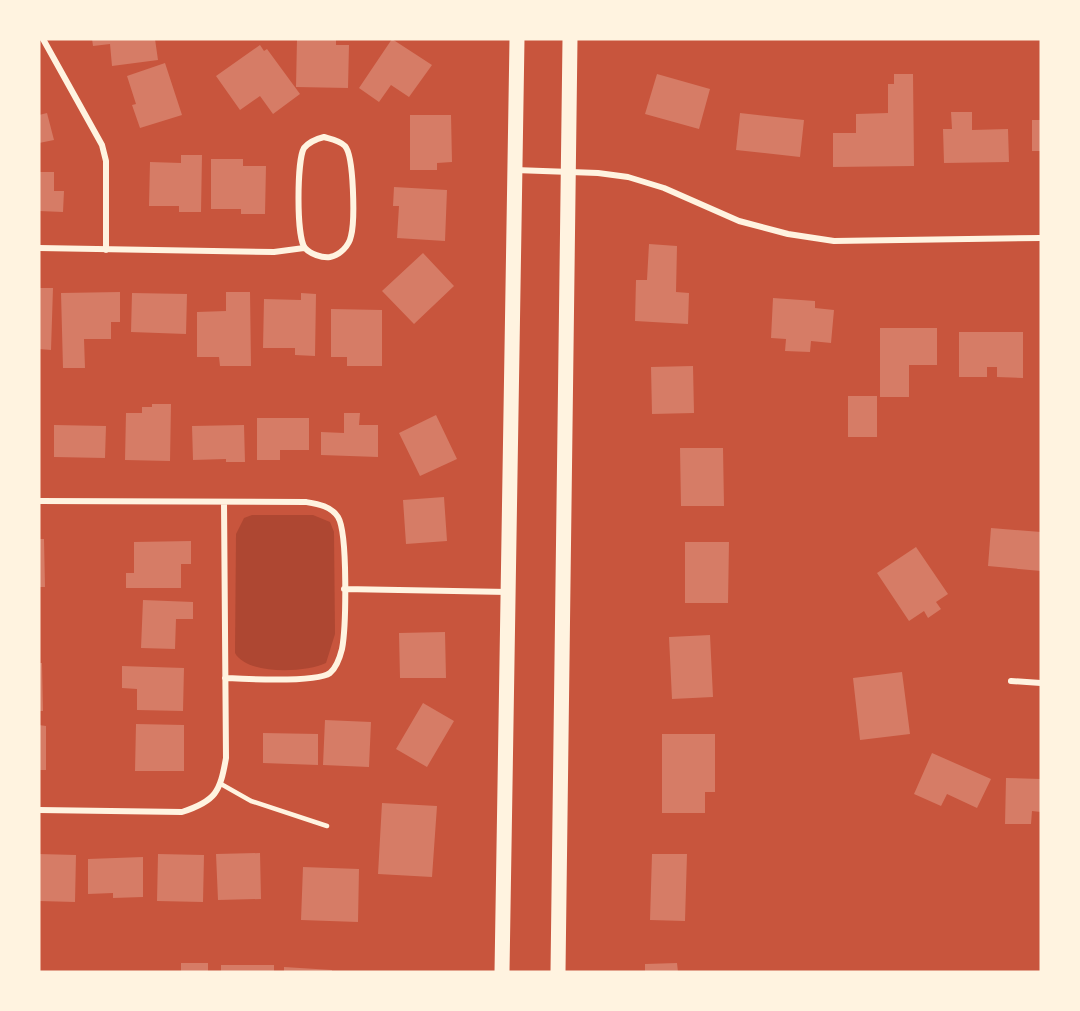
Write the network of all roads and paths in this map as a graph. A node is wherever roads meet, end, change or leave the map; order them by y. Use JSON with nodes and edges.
{"nodes":[{"id":1,"x":43,"y":39,"type":"edge"},
{"id":2,"x":518,"y":39,"type":"edge"},
{"id":3,"x":570,"y":39,"type":"edge"},
{"id":4,"x":515,"y":170,"type":"junction"},
{"id":5,"x":567,"y":172,"type":"junction"},
{"id":6,"x":1041,"y":238,"type":"edge"},
{"id":7,"x":39,"y":248,"type":"edge"},
{"id":8,"x":304,"y":248,"type":"junction"},
{"id":9,"x":106,"y":250,"type":"junction"},
{"id":10,"x":39,"y":501,"type":"edge"},
{"id":11,"x":224,"y":503,"type":"junction"},
{"id":12,"x":344,"y":589,"type":"junction"},
{"id":13,"x":510,"y":592,"type":"junction"},
{"id":14,"x":225,"y":678,"type":"junction"},
{"id":15,"x":1011,"y":681,"type":"dead end"},
{"id":16,"x":1041,"y":683,"type":"edge"},
{"id":17,"x":221,"y":784,"type":"junction"},
{"id":18,"x":39,"y":810,"type":"edge"},
{"id":19,"x":327,"y":826,"type":"dead end"},
{"id":20,"x":502,"y":972,"type":"edge"},
{"id":21,"x":558,"y":972,"type":"edge"}],
"edges":[{"from":1,"to":9,"type":"street"},
{"from":2,"to":4,"type":"main road"},
{"from":3,"to":5,"type":"main road"},
{"from":4,"to":5,"type":"street"},
{"from":4,"to":13,"type":"main road"},
{"from":5,"to":6,"type":"street"},
{"from":5,"to":21,"type":"main road"},
{"from":7,"to":9,"type":"street"},
{"from":8,"to":8,"type":"street"},
{"from":8,"to":9,"type":"street"},
{"from":10,"to":11,"type":"street"},
{"from":11,"to":12,"type":"street"},
{"from":11,"to":14,"type":"street"},
{"from":12,"to":13,"type":"street"},
{"from":12,"to":14,"type":"street"},
{"from":13,"to":20,"type":"main road"},
{"from":14,"to":17,"type":"street"},
{"from":15,"to":16,"type":"street"},
{"from":17,"to":18,"type":"street"},
{"from":17,"to":19,"type":"lane"}]}
